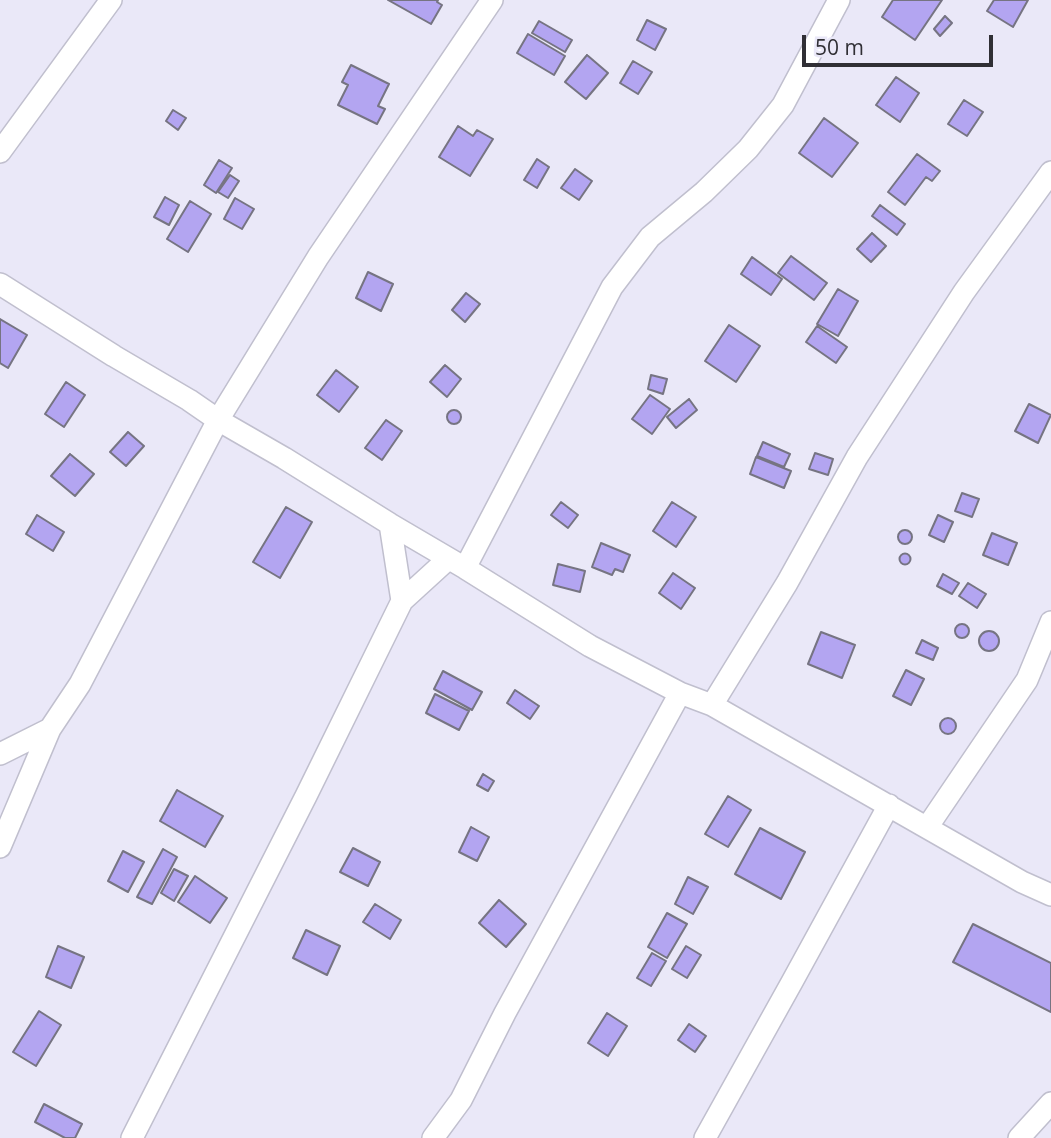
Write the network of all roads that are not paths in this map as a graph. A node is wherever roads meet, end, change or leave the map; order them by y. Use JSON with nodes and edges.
{"nodes":[{"id":1,"x":111,"y":0,"type":"edge"},
{"id":2,"x":492,"y":0,"type":"edge"},
{"id":3,"x":839,"y":0,"type":"edge"},
{"id":4,"x":0,"y":152,"type":"edge"},
{"id":5,"x":1051,"y":172,"type":"edge"},
{"id":6,"x":0,"y":284,"type":"edge"},
{"id":7,"x":218,"y":420,"type":"junction"},
{"id":8,"x":390,"y":524,"type":"junction"},
{"id":9,"x":457,"y":563,"type":"junction"},
{"id":10,"x":402,"y":601,"type":"junction"},
{"id":11,"x":1051,"y":622,"type":"edge"},
{"id":12,"x":680,"y":693,"type":"junction"},
{"id":13,"x":712,"y":705,"type":"junction"},
{"id":14,"x":50,"y":729,"type":"junction"},
{"id":15,"x":0,"y":754,"type":"edge"},
{"id":16,"x":889,"y":805,"type":"junction"},
{"id":17,"x":928,"y":826,"type":"junction"},
{"id":18,"x":0,"y":847,"type":"edge"},
{"id":19,"x":1051,"y":895,"type":"edge"},
{"id":20,"x":1051,"y":1103,"type":"edge"},
{"id":21,"x":132,"y":1138,"type":"edge"},
{"id":22,"x":433,"y":1138,"type":"edge"},
{"id":23,"x":705,"y":1138,"type":"edge"},
{"id":24,"x":1019,"y":1138,"type":"edge"}],
"edges":[{"from":1,"to":4,"type":"street"},
{"from":2,"to":7,"type":"street"},
{"from":3,"to":9,"type":"street"},
{"from":5,"to":13,"type":"street"},
{"from":6,"to":7,"type":"street"},
{"from":7,"to":8,"type":"street"},
{"from":7,"to":14,"type":"street"},
{"from":8,"to":9,"type":"street"},
{"from":8,"to":10,"type":"street"},
{"from":9,"to":10,"type":"street"},
{"from":9,"to":12,"type":"street"},
{"from":10,"to":21,"type":"street"},
{"from":11,"to":17,"type":"street"},
{"from":12,"to":13,"type":"street"},
{"from":12,"to":22,"type":"street"},
{"from":13,"to":16,"type":"street"},
{"from":14,"to":15,"type":"street"},
{"from":14,"to":18,"type":"street"},
{"from":16,"to":17,"type":"street"},
{"from":16,"to":23,"type":"street"},
{"from":17,"to":19,"type":"street"},
{"from":20,"to":24,"type":"street"}]}
